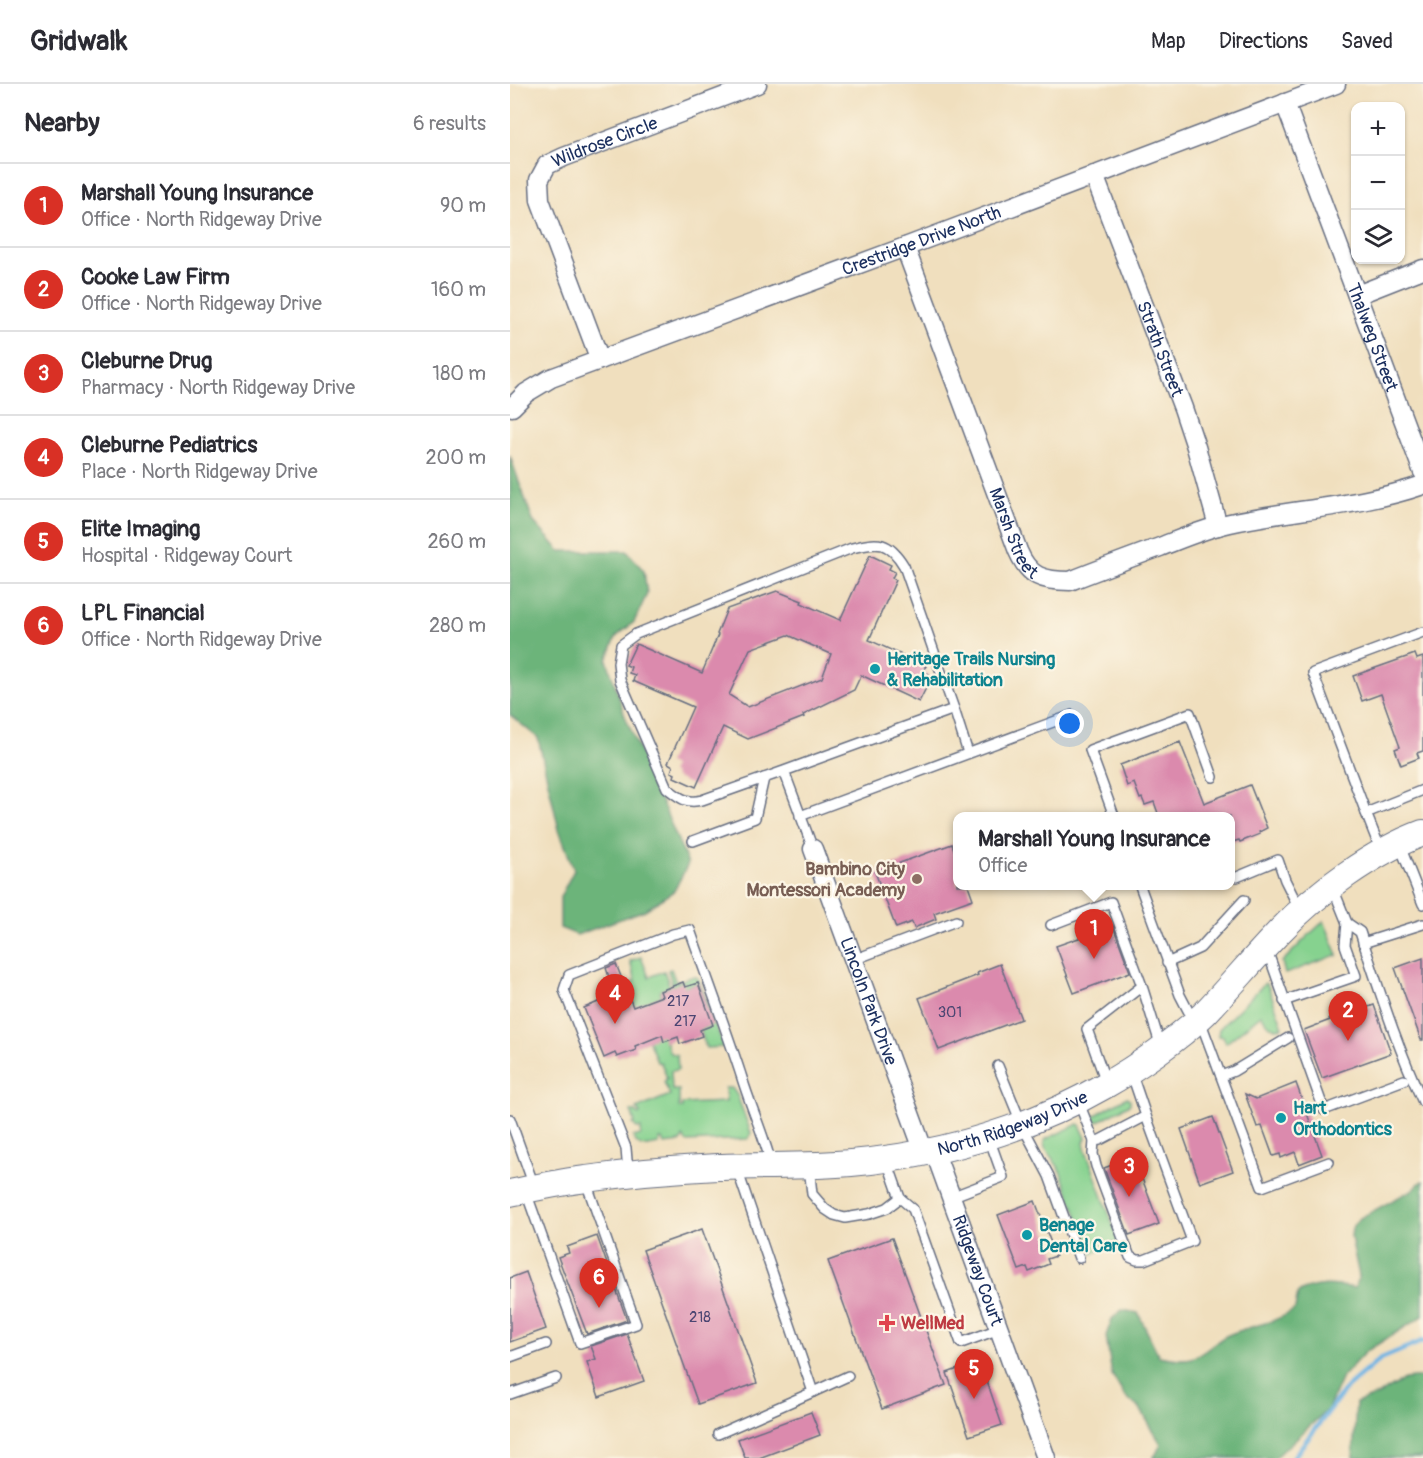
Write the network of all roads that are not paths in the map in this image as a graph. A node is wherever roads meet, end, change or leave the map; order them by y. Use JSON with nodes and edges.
{"nodes":[{"id":1,"x":758,"y":84,"type":"edge"},
{"id":2,"x":1336,"y":84,"type":"edge"},
{"id":3,"x":1285,"y":103,"type":"junction"},
{"id":4,"x":1094,"y":175,"type":"junction"},
{"id":5,"x":905,"y":247,"type":"junction"},
{"id":6,"x":1423,"y":269,"type":"edge"},
{"id":7,"x":1357,"y":295,"type":"junction"},
{"id":8,"x":600,"y":360,"type":"junction"},
{"id":9,"x":512,"y":407,"type":"dead end"},
{"id":10,"x":1423,"y":472,"type":"edge"},
{"id":11,"x":1423,"y":485,"type":"edge"},
{"id":12,"x":1218,"y":526,"type":"junction"},
{"id":13,"x":1423,"y":632,"type":"edge"},
{"id":14,"x":954,"y":709,"type":"junction"},
{"id":15,"x":1072,"y":714,"type":"dead end"},
{"id":16,"x":968,"y":753,"type":"junction"},
{"id":17,"x":784,"y":771,"type":"junction"},
{"id":18,"x":1213,"y":777,"type":"dead end"},
{"id":19,"x":764,"y":778,"type":"junction"},
{"id":20,"x":1423,"y":790,"type":"edge"},
{"id":21,"x":1113,"y":812,"type":"edge"},
{"id":22,"x":1366,"y":813,"type":"junction"},
{"id":23,"x":800,"y":816,"type":"junction"},
{"id":24,"x":1423,"y":833,"type":"edge"},
{"id":25,"x":693,"y":841,"type":"dead end"},
{"id":26,"x":1391,"y":848,"type":"junction"},
{"id":27,"x":813,"y":849,"type":"joint"},
{"id":28,"x":1237,"y":877,"type":"dead end"},
{"id":29,"x":1332,"y":885,"type":"junction"},
{"id":30,"x":1142,"y":890,"type":"edge"},
{"id":31,"x":1244,"y":900,"type":"dead end"},
{"id":32,"x":1423,"y":904,"type":"edge"},
{"id":33,"x":1301,"y":911,"type":"junction"},
{"id":34,"x":956,"y":921,"type":"dead end"},
{"id":35,"x":1347,"y":923,"type":"junction"},
{"id":36,"x":1423,"y":924,"type":"edge"},
{"id":37,"x":1051,"y":925,"type":"dead end"},
{"id":38,"x":1364,"y":944,"type":"junction"},
{"id":39,"x":1266,"y":947,"type":"junction"},
{"id":40,"x":854,"y":960,"type":"junction"},
{"id":41,"x":1167,"y":963,"type":"junction"},
{"id":42,"x":1143,"y":986,"type":"junction"},
{"id":43,"x":1284,"y":1001,"type":"junction"},
{"id":44,"x":1197,"y":1020,"type":"junction"},
{"id":45,"x":1288,"y":1038,"type":"dead end"},
{"id":46,"x":1161,"y":1048,"type":"junction"},
{"id":47,"x":998,"y":1066,"type":"dead end"},
{"id":48,"x":1131,"y":1069,"type":"junction"},
{"id":49,"x":1221,"y":1076,"type":"junction"},
{"id":50,"x":1404,"y":1080,"type":"dead end"},
{"id":51,"x":1107,"y":1084,"type":"junction"},
{"id":52,"x":1078,"y":1101,"type":"junction"},
{"id":53,"x":1423,"y":1102,"type":"edge"},
{"id":54,"x":1146,"y":1116,"type":"junction"},
{"id":55,"x":510,"y":1119,"type":"edge"},
{"id":56,"x":1022,"y":1125,"type":"junction"},
{"id":57,"x":513,"y":1136,"type":"edge"},
{"id":58,"x":988,"y":1136,"type":"junction"},
{"id":59,"x":1094,"y":1141,"type":"junction"},
{"id":60,"x":929,"y":1151,"type":"junction"},
{"id":61,"x":886,"y":1159,"type":"junction"},
{"id":62,"x":1329,"y":1162,"type":"dead end"},
{"id":63,"x":772,"y":1165,"type":"junction"},
{"id":64,"x":808,"y":1165,"type":"junction"},
{"id":65,"x":736,"y":1167,"type":"junction"},
{"id":66,"x":628,"y":1174,"type":"junction"},
{"id":67,"x":584,"y":1179,"type":"junction"},
{"id":68,"x":523,"y":1190,"type":"edge"},
{"id":69,"x":951,"y":1197,"type":"junction"},
{"id":70,"x":900,"y":1198,"type":"junction"},
{"id":71,"x":1079,"y":1258,"type":"dead end"},
{"id":72,"x":999,"y":1329,"type":"junction"},
{"id":73,"x":546,"y":1344,"type":"dead end"},
{"id":74,"x":510,"y":1357,"type":"edge"},
{"id":75,"x":848,"y":1376,"type":"dead end"},
{"id":76,"x":556,"y":1378,"type":"dead end"},
{"id":77,"x":813,"y":1392,"type":"junction"},
{"id":78,"x":510,"y":1394,"type":"edge"},
{"id":79,"x":718,"y":1434,"type":"dead end"},
{"id":80,"x":1046,"y":1458,"type":"edge"}],
"edges":[{"from":1,"to":8,"type":"street","name":"Wildrose Circle"},
{"from":2,"to":3,"type":"street","name":"Crestridge Drive North"},
{"from":3,"to":4,"type":"street","name":"Crestridge Drive North"},
{"from":3,"to":7,"type":"street","name":"Thalweg Street"},
{"from":4,"to":5,"type":"street","name":"Crestridge Drive North"},
{"from":4,"to":12,"type":"street","name":"Strath Street"},
{"from":5,"to":8,"type":"street","name":"Crestridge Drive North"},
{"from":5,"to":12,"type":"street","name":"Marsh Street"},
{"from":6,"to":7,"type":"street"},
{"from":7,"to":10,"type":"street","name":"Thalweg Street"},
{"from":8,"to":9,"type":"street","name":"Crestridge Drive North"},
{"from":11,"to":12,"type":"street","name":"Marsh Street"},
{"from":13,"to":22,"type":"lane"},
{"from":14,"to":16,"type":"lane"},
{"from":14,"to":17,"type":"lane"},
{"from":14,"to":19,"type":"lane"},
{"from":15,"to":16,"type":"lane"},
{"from":16,"to":23,"type":"lane"},
{"from":17,"to":19,"type":"lane"},
{"from":17,"to":23,"type":"lane"},
{"from":18,"to":21,"type":"lane"},
{"from":19,"to":25,"type":"lane"},
{"from":20,"to":22,"type":"lane"},
{"from":22,"to":26,"type":"lane"},
{"from":23,"to":27,"type":"lane"},
{"from":24,"to":26,"type":"street","name":"North Ridgeway Drive"},
{"from":26,"to":29,"type":"street","name":"North Ridgeway Drive"},
{"from":26,"to":32,"type":"lane"},
{"from":27,"to":40,"type":"street","name":"Lincoln Park Drive"},
{"from":28,"to":33,"type":"lane"},
{"from":29,"to":33,"type":"street","name":"North Ridgeway Drive"},
{"from":29,"to":35,"type":"lane"},
{"from":30,"to":41,"type":"lane"},
{"from":31,"to":41,"type":"lane"},
{"from":33,"to":39,"type":"street","name":"North Ridgeway Drive"},
{"from":34,"to":40,"type":"lane"},
{"from":35,"to":38,"type":"lane"},
{"from":35,"to":43,"type":"lane"},
{"from":36,"to":38,"type":"lane"},
{"from":37,"to":42,"type":"lane"},
{"from":38,"to":53,"type":"lane"},
{"from":39,"to":43,"type":"lane"},
{"from":39,"to":44,"type":"street","name":"North Ridgeway Drive"},
{"from":40,"to":60,"type":"street","name":"Lincoln Park Drive"},
{"from":41,"to":44,"type":"lane"},
{"from":42,"to":46,"type":"lane"},
{"from":42,"to":51,"type":"lane"},
{"from":43,"to":50,"type":"lane"},
{"from":44,"to":46,"type":"street","name":"North Ridgeway Drive"},
{"from":44,"to":49,"type":"lane"},
{"from":45,"to":49,"type":"lane"},
{"from":46,"to":48,"type":"street","name":"North Ridgeway Drive"},
{"from":47,"to":56,"type":"lane"},
{"from":48,"to":51,"type":"street","name":"North Ridgeway Drive"},
{"from":48,"to":54,"type":"lane"},
{"from":49,"to":62,"type":"lane"},
{"from":51,"to":52,"type":"street","name":"North Ridgeway Drive"},
{"from":52,"to":56,"type":"street","name":"North Ridgeway Drive"},
{"from":52,"to":59,"type":"lane"},
{"from":54,"to":59,"type":"lane"},
{"from":54,"to":59,"type":"lane"},
{"from":55,"to":57,"type":"lane"},
{"from":56,"to":58,"type":"street","name":"North Ridgeway Drive"},
{"from":56,"to":71,"type":"lane"},
{"from":57,"to":68,"type":"lane"},
{"from":58,"to":60,"type":"street","name":"North Ridgeway Drive"},
{"from":58,"to":69,"type":"lane"},
{"from":60,"to":61,"type":"street","name":"North Ridgeway Drive"},
{"from":60,"to":69,"type":"street","name":"Ridgeway Court"},
{"from":61,"to":64,"type":"street","name":"North Ridgeway Drive"},
{"from":61,"to":70,"type":"lane"},
{"from":63,"to":64,"type":"street","name":"North Ridgeway Drive"},
{"from":63,"to":65,"type":"street","name":"North Ridgeway Drive"},
{"from":63,"to":66,"type":"lane"},
{"from":64,"to":70,"type":"lane"},
{"from":65,"to":66,"type":"street","name":"North Ridgeway Drive"},
{"from":65,"to":77,"type":"lane"},
{"from":66,"to":67,"type":"street","name":"North Ridgeway Drive"},
{"from":67,"to":68,"type":"street","name":"North Ridgeway Drive"},
{"from":67,"to":68,"type":"lane"},
{"from":69,"to":72,"type":"street","name":"Ridgeway Court"},
{"from":70,"to":72,"type":"lane"},
{"from":72,"to":80,"type":"street","name":"Ridgeway Court"},
{"from":73,"to":74,"type":"lane"},
{"from":75,"to":77,"type":"lane"},
{"from":76,"to":78,"type":"lane"},
{"from":77,"to":79,"type":"lane"}]}
